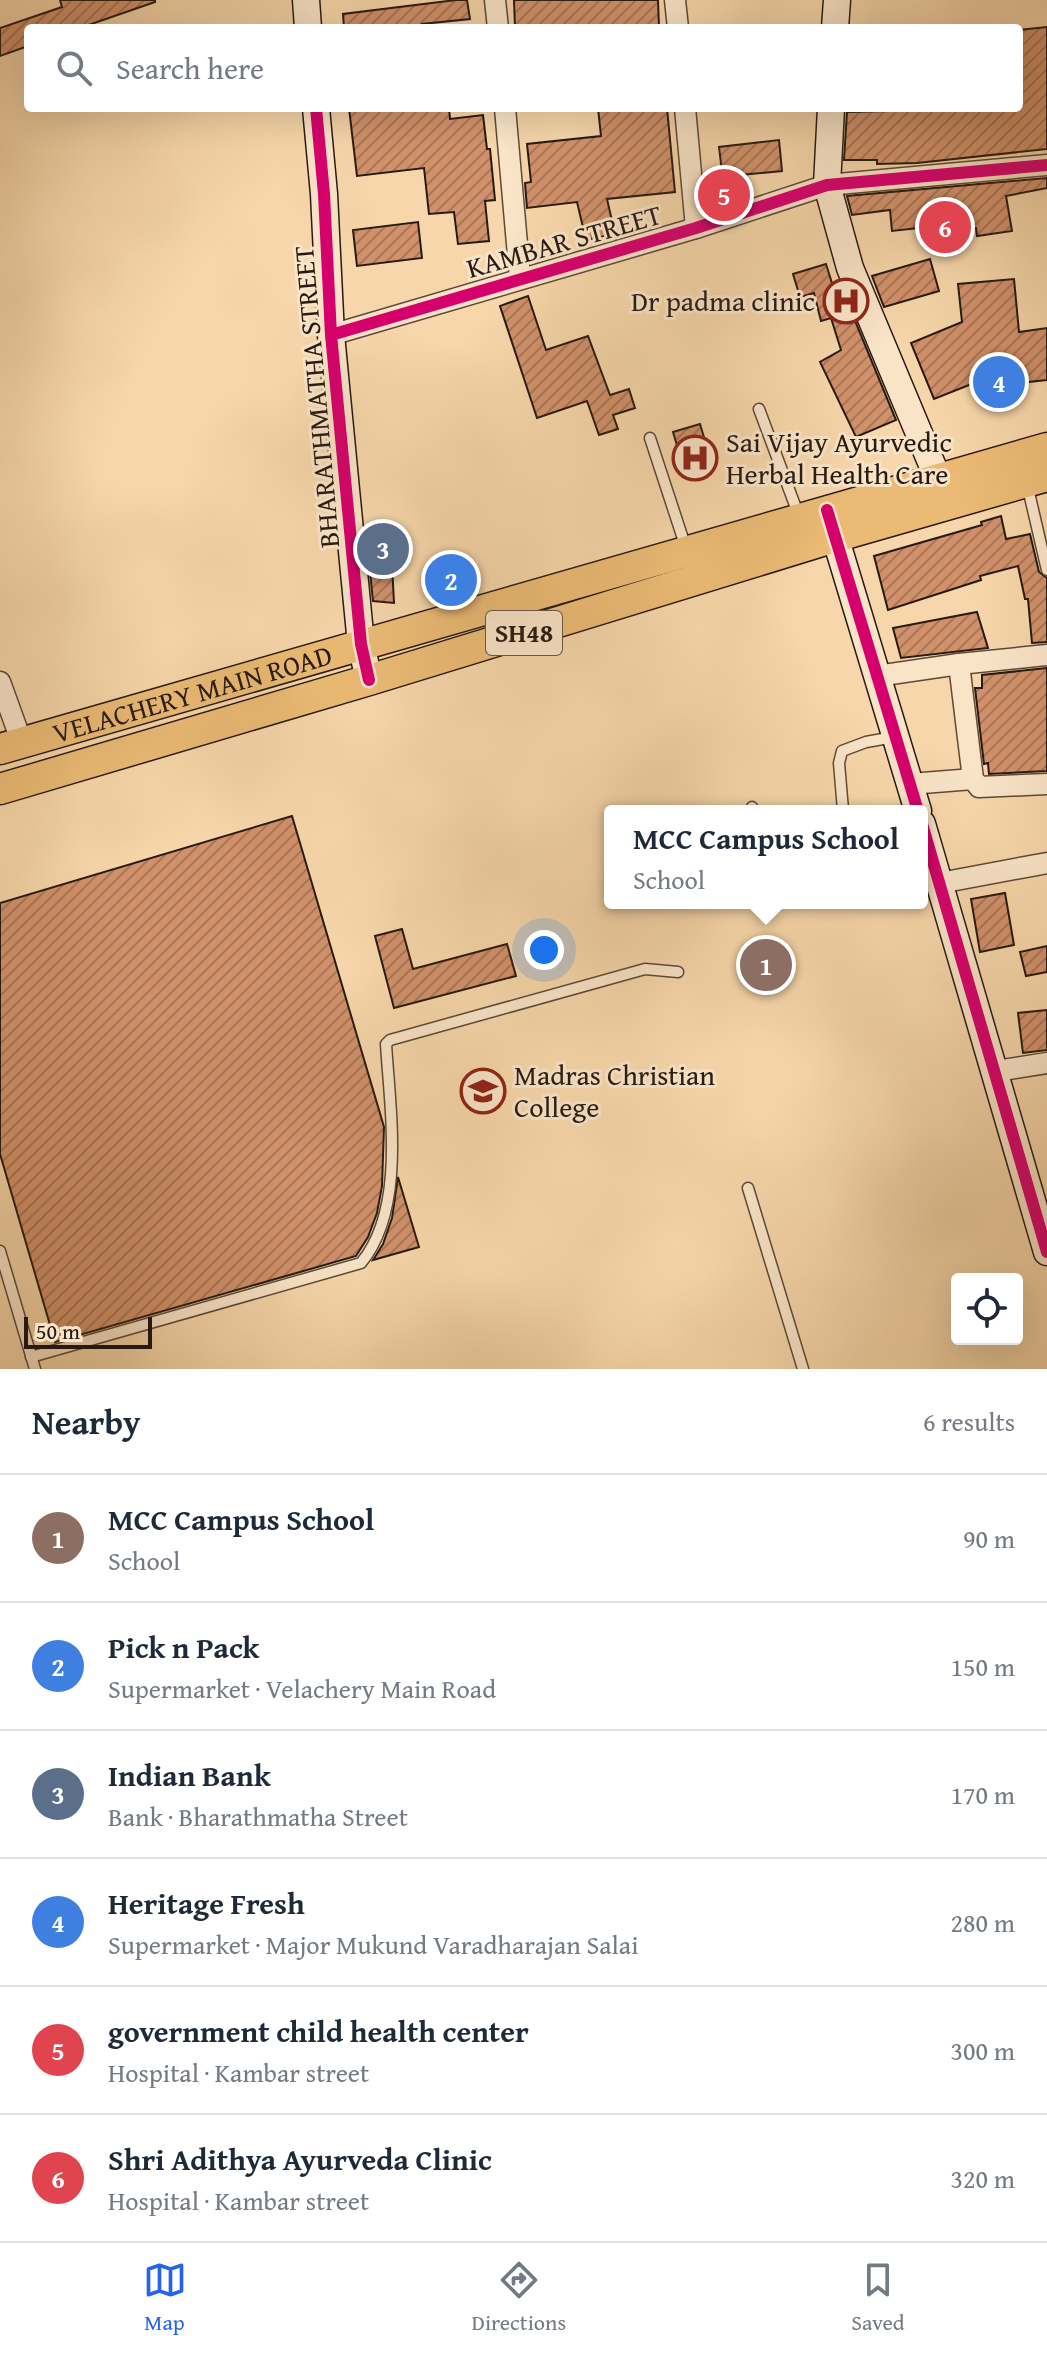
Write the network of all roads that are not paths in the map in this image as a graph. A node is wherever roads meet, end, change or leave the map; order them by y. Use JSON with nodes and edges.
{"nodes":[{"id":1,"x":306,"y":0,"type":"edge"},
{"id":2,"x":495,"y":0,"type":"edge"},
{"id":3,"x":675,"y":0,"type":"edge"},
{"id":4,"x":837,"y":0,"type":"edge"},
{"id":5,"x":308,"y":24,"type":"edge"},
{"id":6,"x":498,"y":24,"type":"edge"},
{"id":7,"x":678,"y":24,"type":"edge"},
{"id":8,"x":835,"y":24,"type":"edge"},
{"id":9,"x":316,"y":112,"type":"edge"},
{"id":10,"x":505,"y":112,"type":"edge"},
{"id":11,"x":685,"y":112,"type":"edge"},
{"id":12,"x":831,"y":112,"type":"edge"},
{"id":13,"x":1047,"y":165,"type":"edge"},
{"id":14,"x":827,"y":185,"type":"junction"},
{"id":15,"x":696,"y":228,"type":"junction"},
{"id":16,"x":520,"y":278,"type":"junction"},
{"id":17,"x":331,"y":335,"type":"junction"},
{"id":18,"x":759,"y":409,"type":"dead end"},
{"id":19,"x":650,"y":438,"type":"dead end"},
{"id":20,"x":1047,"y":448,"type":"edge"},
{"id":21,"x":1037,"y":479,"type":"edge"},
{"id":22,"x":944,"y":491,"type":"junction"},
{"id":23,"x":821,"y":521,"type":"junction"},
{"id":24,"x":686,"y":550,"type":"junction"},
{"id":25,"x":1047,"y":570,"type":"edge"},
{"id":26,"x":361,"y":644,"type":"junction"},
{"id":27,"x":1047,"y":655,"type":"edge"},
{"id":28,"x":959,"y":664,"type":"junction"},
{"id":29,"x":877,"y":676,"type":"junction"},
{"id":30,"x":369,"y":680,"type":"junction"},
{"id":31,"x":0,"y":682,"type":"edge"},
{"id":32,"x":896,"y":737,"type":"junction"},
{"id":33,"x":11,"y":746,"type":"edge"},
{"id":34,"x":973,"y":779,"type":"junction"},
{"id":35,"x":910,"y":784,"type":"junction"},
{"id":36,"x":1047,"y":784,"type":"edge"},
{"id":37,"x":0,"y":789,"type":"edge"},
{"id":38,"x":842,"y":805,"type":"edge"},
{"id":39,"x":916,"y":805,"type":"edge"},
{"id":40,"x":928,"y":844,"type":"edge"},
{"id":41,"x":1047,"y":863,"type":"edge"},
{"id":42,"x":940,"y":883,"type":"junction"},
{"id":43,"x":678,"y":972,"type":"dead end"},
{"id":44,"x":1047,"y":1063,"type":"edge"},
{"id":45,"x":996,"y":1071,"type":"junction"},
{"id":46,"x":748,"y":1188,"type":"dead end"},
{"id":47,"x":0,"y":1251,"type":"edge"},
{"id":48,"x":1047,"y":1252,"type":"edge"},
{"id":49,"x":31,"y":1357,"type":"junction"},
{"id":50,"x":35,"y":1369,"type":"edge"},
{"id":51,"x":803,"y":1369,"type":"edge"}],
"edges":[{"from":1,"to":5,"type":"street"},
{"from":2,"to":6,"type":"street"},
{"from":3,"to":7,"type":"street"},
{"from":4,"to":8,"type":"street"},
{"from":9,"to":17,"type":"street","name":"BHARATHMATHA STREET"},
{"from":10,"to":16,"type":"street"},
{"from":11,"to":15,"type":"street"},
{"from":12,"to":14,"type":"street"},
{"from":13,"to":14,"type":"street","name":"KAMBAR STREET"},
{"from":14,"to":15,"type":"street","name":"KAMBAR STREET"},
{"from":14,"to":22,"type":"street"},
{"from":15,"to":16,"type":"street","name":"KAMBAR STREET"},
{"from":16,"to":17,"type":"street","name":"KAMBAR STREET"},
{"from":17,"to":26,"type":"street","name":"BHARATHMATHA STREET"},
{"from":18,"to":23,"type":"lane"},
{"from":19,"to":24,"type":"lane"},
{"from":20,"to":22,"type":"main road","number":"SH48"},
{"from":21,"to":22,"type":"main road","number":"SH48"},
{"from":21,"to":25,"type":"lane"},
{"from":22,"to":23,"type":"main road","name":"VELACHERY MAIN ROAD","number":"SH48"},
{"from":23,"to":24,"type":"main road","name":"VELACHERY MAIN ROAD","number":"SH48"},
{"from":23,"to":29,"type":"street"},
{"from":23,"to":30,"type":"main road","number":"SH48"},
{"from":24,"to":26,"type":"main road","name":"VELACHERY MAIN ROAD","number":"SH48"},
{"from":26,"to":30,"type":"street","name":"BHARATHMATHA STREET"},
{"from":26,"to":33,"type":"main road","name":"VELACHERY MAIN ROAD","number":"SH48"},
{"from":27,"to":28,"type":"street"},
{"from":28,"to":29,"type":"street"},
{"from":28,"to":34,"type":"street"},
{"from":29,"to":32,"type":"street"},
{"from":30,"to":37,"type":"main road","number":"SH48"},
{"from":31,"to":33,"type":"street"},
{"from":32,"to":35,"type":"street"},
{"from":32,"to":38,"type":"lane"},
{"from":34,"to":35,"type":"street"},
{"from":34,"to":36,"type":"street"},
{"from":35,"to":39,"type":"street"},
{"from":40,"to":42,"type":"street"},
{"from":41,"to":42,"type":"street"},
{"from":42,"to":45,"type":"street"},
{"from":43,"to":49,"type":"lane"},
{"from":44,"to":45,"type":"street"},
{"from":45,"to":48,"type":"street"},
{"from":46,"to":51,"type":"lane"},
{"from":47,"to":49,"type":"lane"},
{"from":49,"to":50,"type":"lane"}]}
